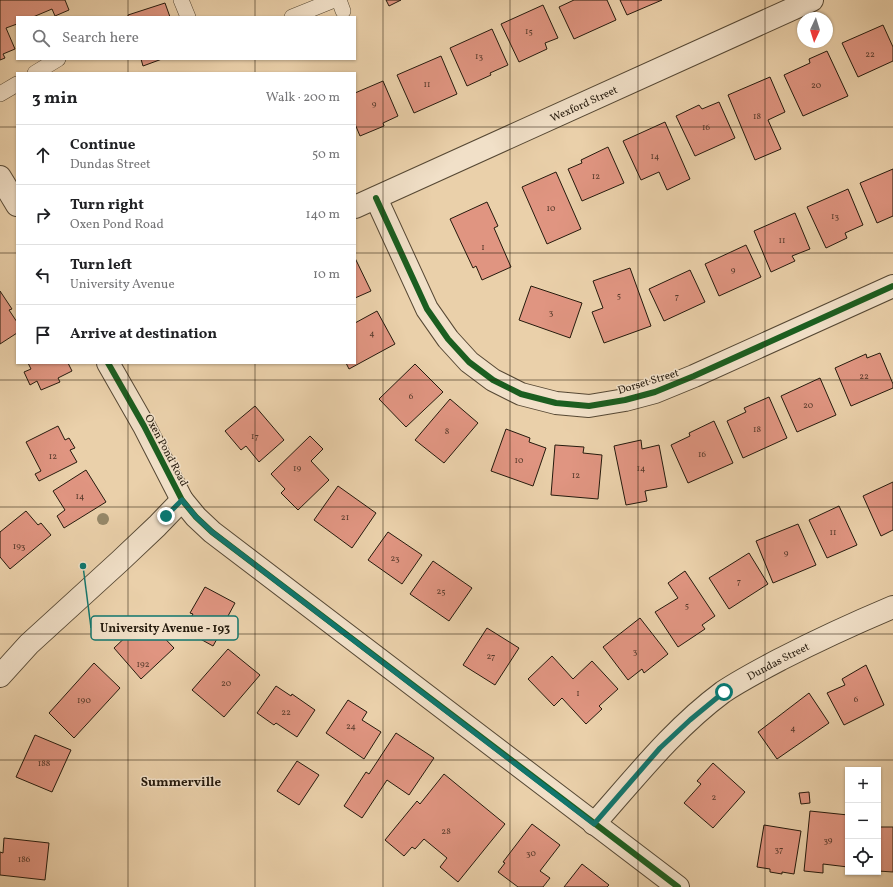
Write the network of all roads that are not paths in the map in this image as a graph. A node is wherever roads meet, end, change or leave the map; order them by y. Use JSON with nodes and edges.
{"nodes":[{"id":1,"x":181,"y":0,"type":"edge"},
{"id":2,"x":812,"y":0,"type":"edge"},
{"id":3,"x":339,"y":4,"type":"edge"},
{"id":4,"x":188,"y":16,"type":"edge"},
{"id":5,"x":296,"y":16,"type":"edge"},
{"id":6,"x":56,"y":60,"type":"edge"},
{"id":7,"x":37,"y":72,"type":"edge"},
{"id":8,"x":16,"y":85,"type":"edge"},
{"id":9,"x":0,"y":94,"type":"edge"},
{"id":10,"x":0,"y":177,"type":"edge"},
{"id":11,"x":376,"y":198,"type":"junction"},
{"id":12,"x":16,"y":203,"type":"edge"},
{"id":13,"x":356,"y":207,"type":"edge"},
{"id":14,"x":893,"y":286,"type":"edge"},
{"id":15,"x":109,"y":364,"type":"edge"},
{"id":16,"x":182,"y":500,"type":"junction"},
{"id":17,"x":893,"y":606,"type":"edge"},
{"id":18,"x":0,"y":676,"type":"edge"},
{"id":19,"x":594,"y":824,"type":"junction"},
{"id":20,"x":678,"y":887,"type":"edge"}],
"edges":[{"from":1,"to":4,"type":"lane"},
{"from":2,"to":11,"type":"street","name":"Wexford Street"},
{"from":3,"to":5,"type":"lane"},
{"from":6,"to":7,"type":"lane"},
{"from":8,"to":9,"type":"lane"},
{"from":10,"to":12,"type":"street"},
{"from":11,"to":13,"type":"street","name":"Wexford Street"},
{"from":11,"to":14,"type":"street","name":"Dorset Street"},
{"from":15,"to":16,"type":"street","name":"Oxen Pond Road"},
{"from":16,"to":18,"type":"street"},
{"from":16,"to":19,"type":"street","name":"Oxen Pond Road"},
{"from":17,"to":19,"type":"street","name":"Dundas Street"},
{"from":19,"to":20,"type":"street","name":"Oxen Pond Road"}]}
